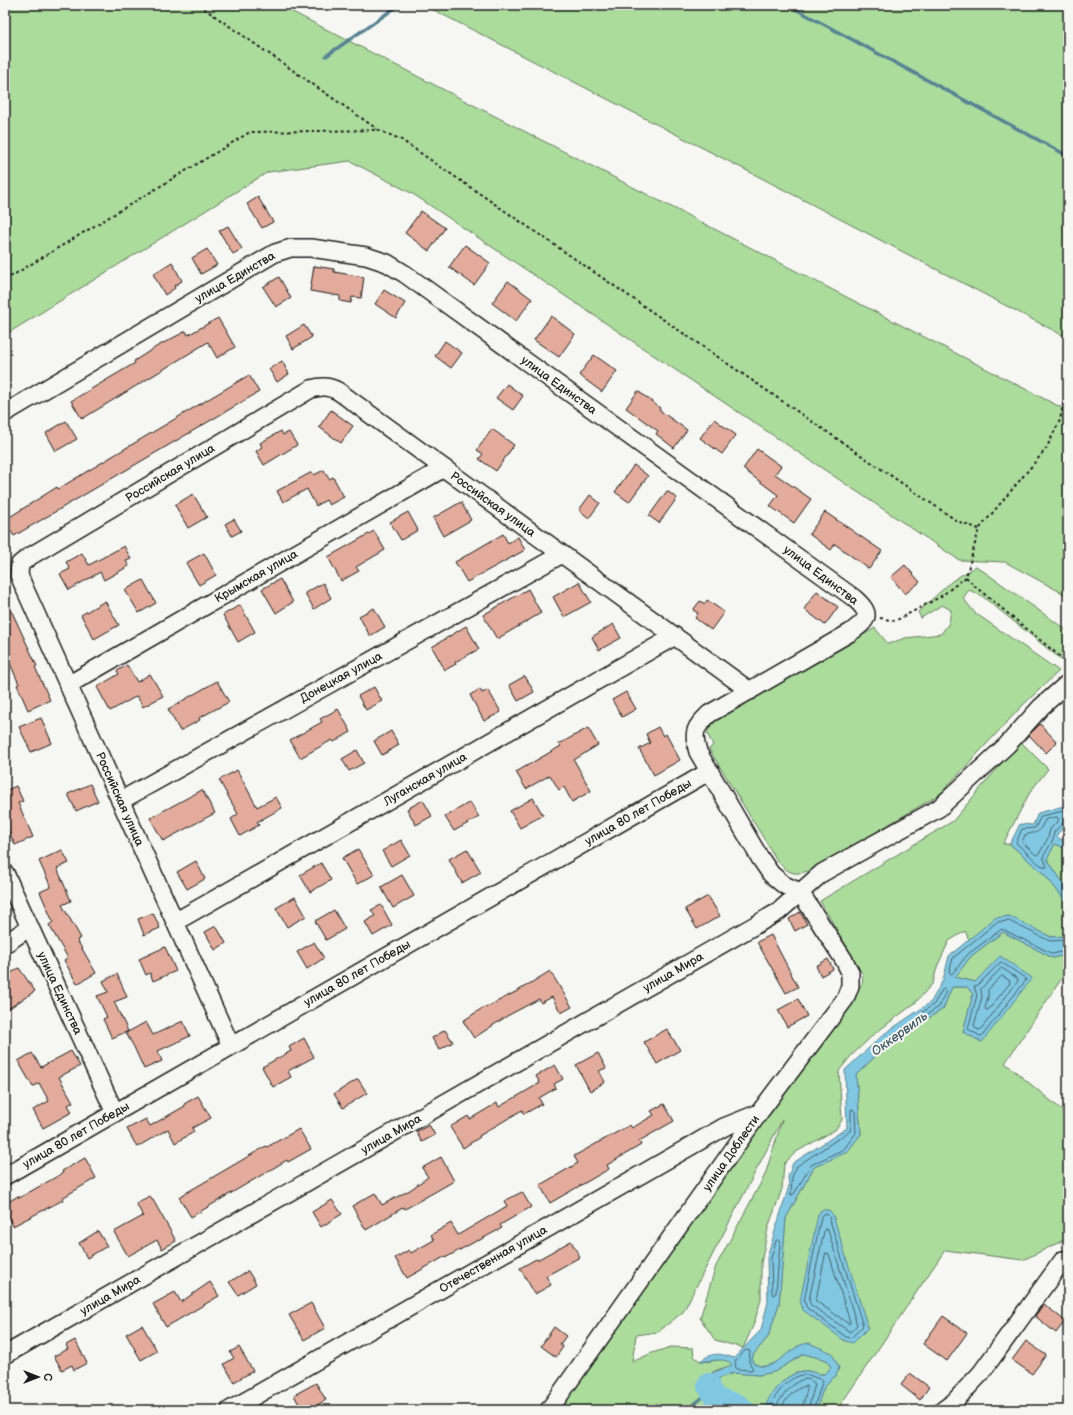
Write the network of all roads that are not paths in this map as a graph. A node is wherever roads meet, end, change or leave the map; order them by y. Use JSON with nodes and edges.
{"nodes":[{"id":1,"x":5,"y":412,"type":"edge"},
{"id":2,"x":444,"y":468,"type":"junction"},
{"id":3,"x":562,"y":554,"type":"junction"},
{"id":4,"x":675,"y":636,"type":"junction"},
{"id":5,"x":1068,"y":683,"type":"edge"},
{"id":6,"x":68,"y":685,"type":"junction"},
{"id":7,"x":750,"y":691,"type":"junction"},
{"id":8,"x":710,"y":771,"type":"junction"},
{"id":9,"x":120,"y":801,"type":"junction"},
{"id":10,"x":5,"y":873,"type":"edge"},
{"id":11,"x":800,"y":892,"type":"junction"},
{"id":12,"x":175,"y":922,"type":"junction"},
{"id":13,"x":30,"y":927,"type":"junction"},
{"id":14,"x":5,"y":944,"type":"edge"},
{"id":15,"x":231,"y":1046,"type":"junction"},
{"id":16,"x":115,"y":1113,"type":"junction"},
{"id":17,"x":759,"y":1114,"type":"junction"},
{"id":18,"x":5,"y":1176,"type":"edge"},
{"id":19,"x":1063,"y":1260,"type":"dead end"},
{"id":20,"x":5,"y":1355,"type":"edge"},
{"id":21,"x":230,"y":1410,"type":"edge"},
{"id":22,"x":549,"y":1410,"type":"edge"},
{"id":23,"x":944,"y":1410,"type":"edge"}],
"edges":[{"from":1,"to":7,"type":"street","name":"улица Единства"},
{"from":2,"to":3,"type":"street","name":"Российская улица"},
{"from":2,"to":6,"type":"street","name":"Крымская улица"},
{"from":2,"to":6,"type":"street","name":"Российская улица"},
{"from":3,"to":4,"type":"street","name":"Российская улица"},
{"from":3,"to":9,"type":"street","name":"Донецкая улица"},
{"from":4,"to":7,"type":"street","name":"Российская улица"},
{"from":4,"to":12,"type":"street","name":"Луганская улица"},
{"from":5,"to":11,"type":"street","name":"улица Мира"},
{"from":6,"to":9,"type":"street","name":"Российская улица"},
{"from":7,"to":8,"type":"street","name":"улица Единства"},
{"from":8,"to":11,"type":"street","name":"улица Единства"},
{"from":8,"to":15,"type":"street","name":"улица 80 лет Победы"},
{"from":9,"to":12,"type":"street","name":"Российская улица"},
{"from":10,"to":13,"type":"street","name":"улица Единства"},
{"from":11,"to":17,"type":"street","name":"улица Доблести"},
{"from":11,"to":20,"type":"street","name":"улица Мира"},
{"from":12,"to":15,"type":"street","name":"Российская улица"},
{"from":13,"to":14,"type":"street"},
{"from":13,"to":16,"type":"street","name":"улица Единства"},
{"from":15,"to":16,"type":"street","name":"улица 80 лет Победы"},
{"from":16,"to":18,"type":"street","name":"улица 80 лет Победы"},
{"from":17,"to":21,"type":"street","name":"Отечественная улица"},
{"from":17,"to":22,"type":"street","name":"улица Доблести"},
{"from":19,"to":23,"type":"street"}]}
